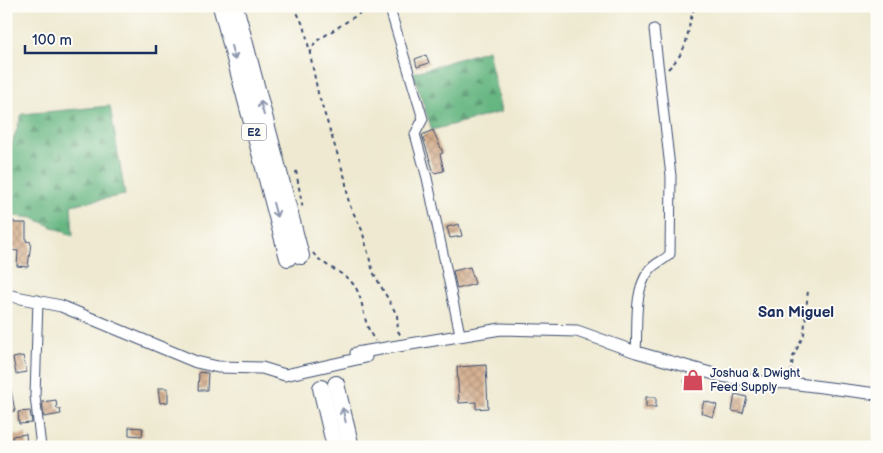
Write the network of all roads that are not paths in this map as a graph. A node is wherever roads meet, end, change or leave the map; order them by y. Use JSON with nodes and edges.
{"nodes":[{"id":1,"x":221,"y":6,"type":"edge"},
{"id":2,"x":235,"y":6,"type":"edge"},
{"id":3,"x":389,"y":6,"type":"edge"},
{"id":4,"x":654,"y":29,"type":"dead end"},
{"id":5,"x":6,"y":295,"type":"edge"},
{"id":6,"x":38,"y":300,"type":"junction"},
{"id":7,"x":460,"y":334,"type":"junction"},
{"id":8,"x":380,"y":349,"type":"junction"},
{"id":9,"x":636,"y":352,"type":"junction"},
{"id":10,"x":356,"y":353,"type":"dead end"},
{"id":11,"x":877,"y":394,"type":"edge"},
{"id":12,"x":41,"y":447,"type":"edge"},
{"id":13,"x":335,"y":447,"type":"edge"},
{"id":14,"x":351,"y":447,"type":"edge"}],
"edges":[{"from":1,"to":2,"type":"highway","number":"E2","one_way":true},
{"from":3,"to":7,"type":"street"},
{"from":4,"to":9,"type":"street"},
{"from":5,"to":6,"type":"street"},
{"from":6,"to":8,"type":"street"},
{"from":6,"to":12,"type":"street"},
{"from":7,"to":8,"type":"street"},
{"from":7,"to":9,"type":"street"},
{"from":8,"to":10,"type":"street"},
{"from":9,"to":11,"type":"street"},
{"from":14,"to":13,"type":"highway","one_way":true}]}
